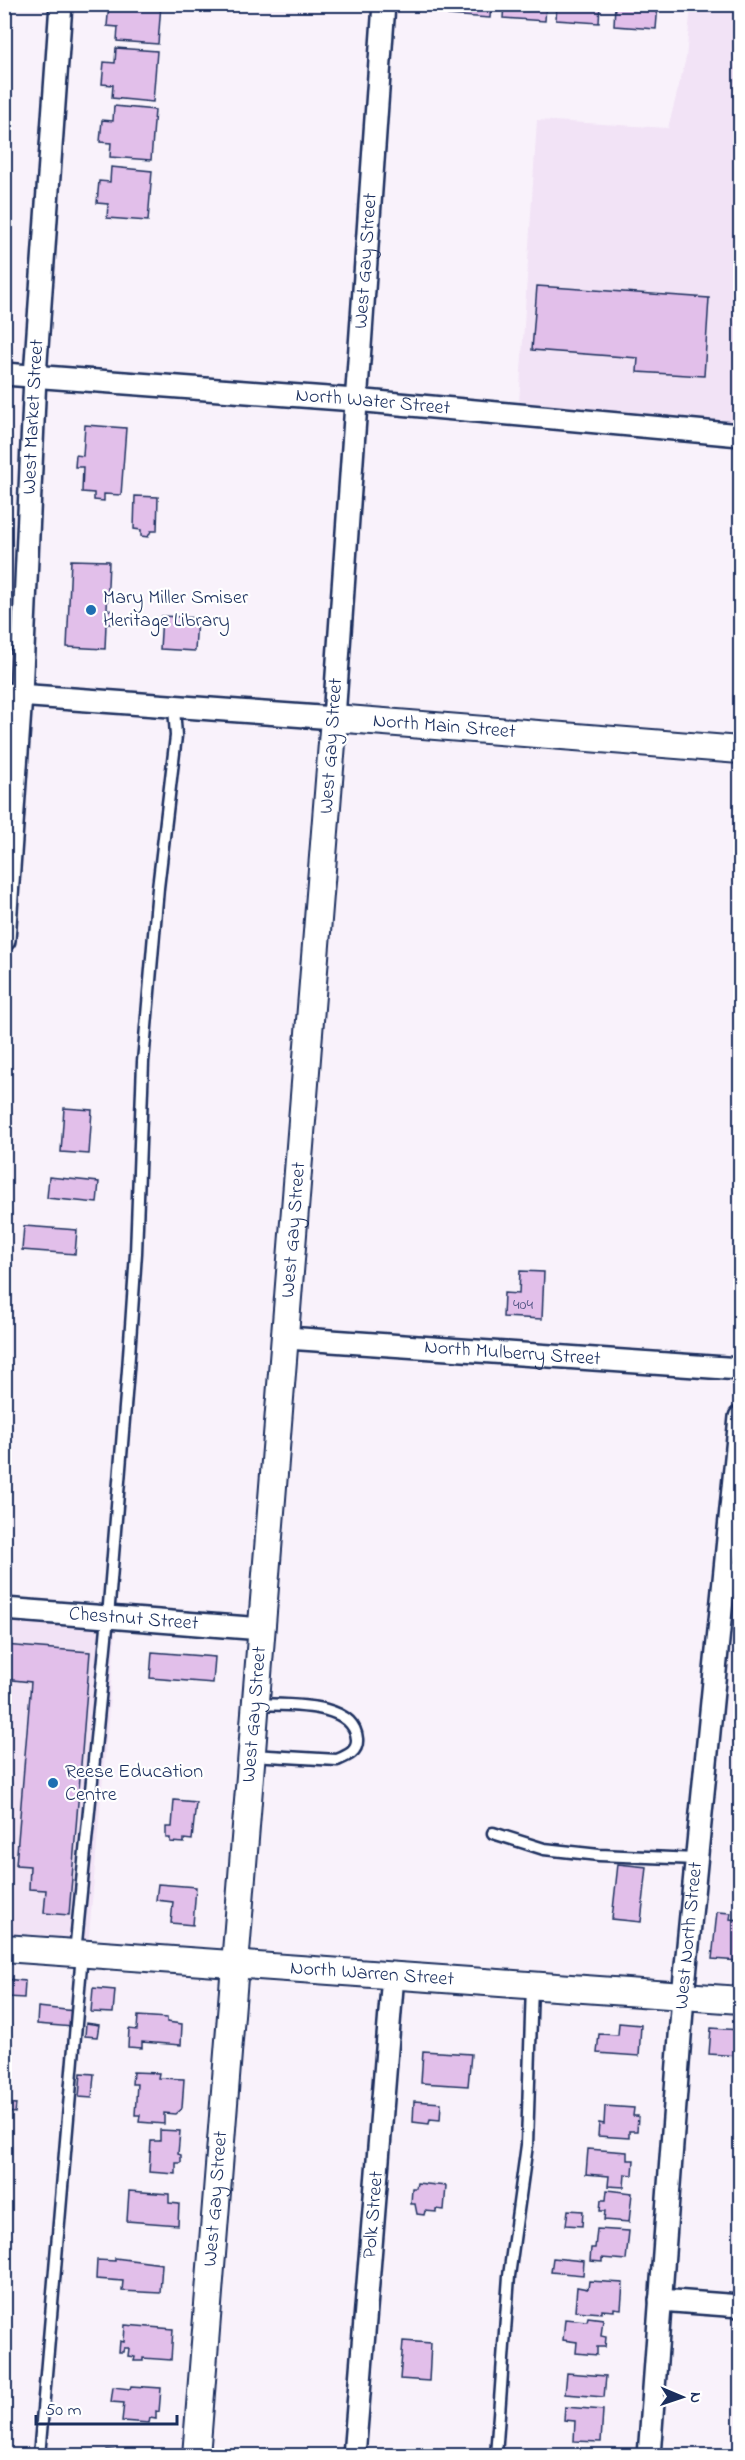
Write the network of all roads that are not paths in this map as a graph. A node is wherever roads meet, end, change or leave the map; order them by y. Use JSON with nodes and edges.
{"nodes":[{"id":1,"x":61,"y":4,"type":"edge"},
{"id":2,"x":384,"y":4,"type":"edge"},
{"id":3,"x":4,"y":374,"type":"edge"},
{"id":4,"x":35,"y":376,"type":"junction"},
{"id":5,"x":355,"y":400,"type":"junction"},
{"id":6,"x":741,"y":435,"type":"edge"},
{"id":7,"x":13,"y":694,"type":"edge"},
{"id":8,"x":174,"y":707,"type":"junction"},
{"id":9,"x":334,"y":718,"type":"junction"},
{"id":10,"x":741,"y":750,"type":"edge"},
{"id":11,"x":4,"y":940,"type":"edge"},
{"id":12,"x":286,"y":1338,"type":"junction"},
{"id":13,"x":741,"y":1369,"type":"edge"},
{"id":14,"x":741,"y":1417,"type":"edge"},
{"id":15,"x":4,"y":1609,"type":"edge"},
{"id":16,"x":108,"y":1617,"type":"junction"},
{"id":17,"x":262,"y":1629,"type":"junction"},
{"id":18,"x":256,"y":1704,"type":"junction"},
{"id":19,"x":252,"y":1755,"type":"junction"},
{"id":20,"x":493,"y":1833,"type":"dead end"},
{"id":21,"x":696,"y":1859,"type":"junction"},
{"id":22,"x":4,"y":1948,"type":"edge"},
{"id":23,"x":78,"y":1954,"type":"junction"},
{"id":24,"x":233,"y":1965,"type":"junction"},
{"id":25,"x":393,"y":1975,"type":"junction"},
{"id":26,"x":532,"y":1985,"type":"junction"},
{"id":27,"x":683,"y":1996,"type":"junction"},
{"id":28,"x":741,"y":2000,"type":"edge"},
{"id":29,"x":660,"y":2300,"type":"junction"},
{"id":30,"x":741,"y":2306,"type":"edge"},
{"id":31,"x":39,"y":2456,"type":"edge"},
{"id":32,"x":196,"y":2456,"type":"edge"},
{"id":33,"x":354,"y":2456,"type":"edge"},
{"id":34,"x":496,"y":2456,"type":"edge"},
{"id":35,"x":649,"y":2456,"type":"edge"}],
"edges":[{"from":1,"to":4,"type":"street","name":"West Market Street"},
{"from":2,"to":5,"type":"street","name":"West Gay Street"},
{"from":3,"to":4,"type":"street","name":"North Water Street"},
{"from":4,"to":5,"type":"street","name":"North Water Street"},
{"from":4,"to":7,"type":"street","name":"West Market Street"},
{"from":5,"to":6,"type":"street","name":"North Water Street"},
{"from":5,"to":9,"type":"street","name":"West Gay Street"},
{"from":7,"to":8,"type":"street","name":"North Main Street"},
{"from":7,"to":11,"type":"street","name":"West Market Street"},
{"from":8,"to":9,"type":"street","name":"North Main Street"},
{"from":8,"to":16,"type":"lane"},
{"from":9,"to":10,"type":"street","name":"North Main Street"},
{"from":9,"to":12,"type":"street","name":"West Gay Street"},
{"from":12,"to":13,"type":"street","name":"North Mulberry Street"},
{"from":12,"to":17,"type":"street","name":"West Gay Street"},
{"from":14,"to":21,"type":"street","name":"West North Street"},
{"from":15,"to":16,"type":"street","name":"Chestnut Street"},
{"from":16,"to":17,"type":"street","name":"Chestnut Street"},
{"from":16,"to":23,"type":"lane"},
{"from":17,"to":18,"type":"street","name":"West Gay Street"},
{"from":18,"to":19,"type":"street","name":"West Gay Street"},
{"from":18,"to":19,"type":"lane"},
{"from":19,"to":24,"type":"street","name":"West Gay Street"},
{"from":20,"to":21,"type":"lane"},
{"from":21,"to":27,"type":"street","name":"West North Street"},
{"from":22,"to":23,"type":"street","name":"North Warren Street"},
{"from":23,"to":24,"type":"street","name":"North Warren Street"},
{"from":23,"to":31,"type":"lane"},
{"from":24,"to":25,"type":"street","name":"North Warren Street"},
{"from":24,"to":32,"type":"street","name":"West Gay Street"},
{"from":25,"to":26,"type":"street","name":"North Warren Street"},
{"from":25,"to":33,"type":"street","name":"Polk Street"},
{"from":26,"to":27,"type":"street","name":"North Warren Street"},
{"from":26,"to":34,"type":"lane"},
{"from":27,"to":28,"type":"street","name":"North Warren Street"},
{"from":27,"to":29,"type":"street","name":"West North Street"},
{"from":29,"to":30,"type":"street"},
{"from":29,"to":35,"type":"street","name":"West North Street"}]}
